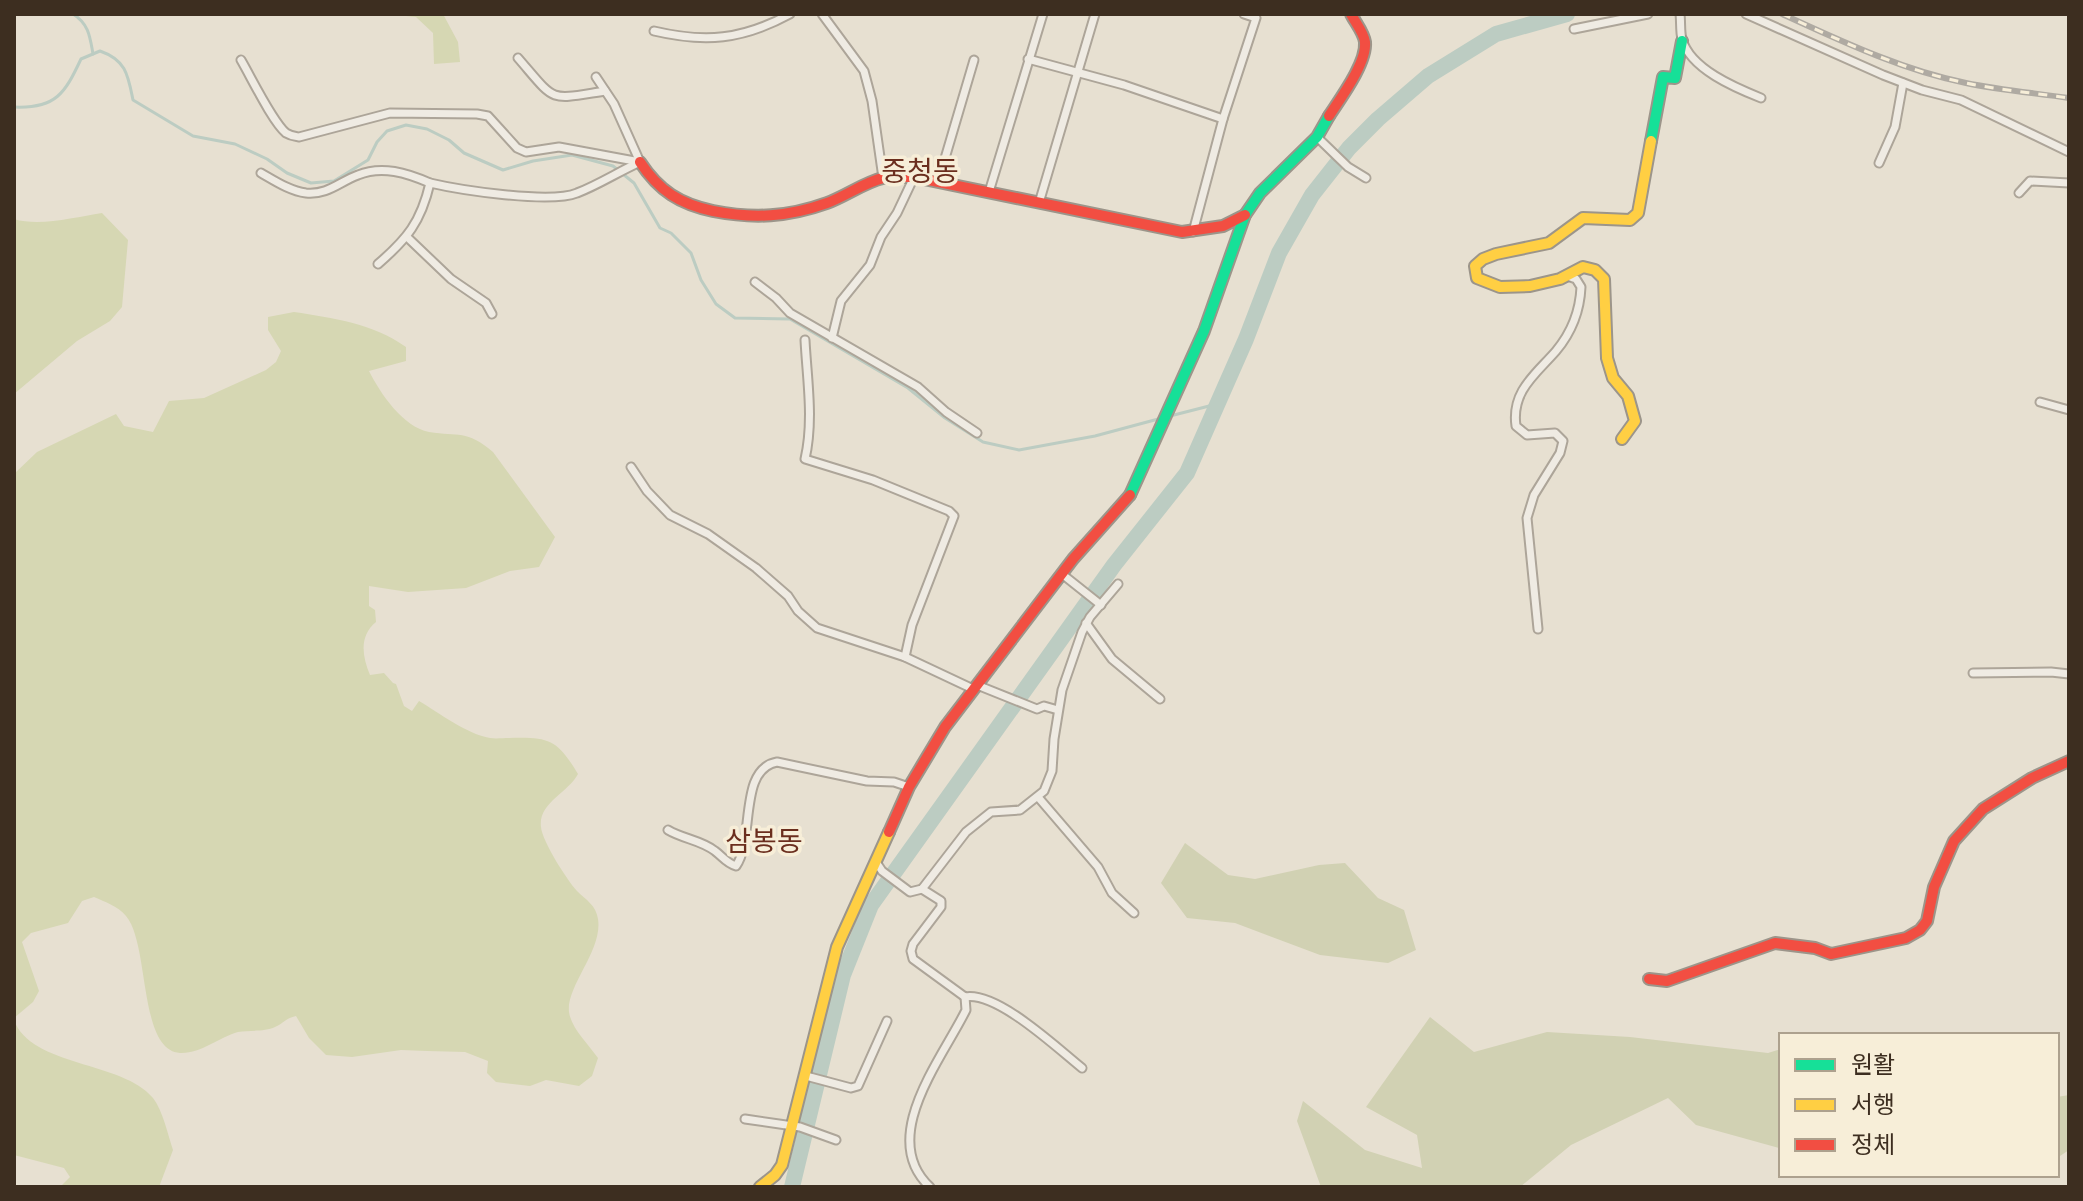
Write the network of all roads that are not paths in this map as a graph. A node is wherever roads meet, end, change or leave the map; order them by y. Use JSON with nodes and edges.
{"nodes":[{"id":1,"x":790,"y":14,"type":"edge"},
{"id":2,"x":822,"y":14,"type":"edge"},
{"id":3,"x":1043,"y":14,"type":"edge"},
{"id":4,"x":1095,"y":14,"type":"edge"},
{"id":5,"x":1244,"y":14,"type":"edge"},
{"id":6,"x":1351,"y":14,"type":"edge"},
{"id":7,"x":1648,"y":14,"type":"edge"},
{"id":8,"x":1680,"y":14,"type":"edge"},
{"id":9,"x":1746,"y":14,"type":"edge"},
{"id":10,"x":1574,"y":29,"type":"dead end"},
{"id":11,"x":654,"y":31,"type":"dead end"},
{"id":12,"x":1682,"y":41,"type":"junction"},
{"id":13,"x":518,"y":58,"type":"dead end"},
{"id":14,"x":1028,"y":59,"type":"junction"},
{"id":15,"x":241,"y":60,"type":"dead end"},
{"id":16,"x":974,"y":60,"type":"dead end"},
{"id":17,"x":1077,"y":72,"type":"junction"},
{"id":18,"x":596,"y":77,"type":"dead end"},
{"id":19,"x":1903,"y":83,"type":"junction"},
{"id":20,"x":605,"y":91,"type":"junction"},
{"id":21,"x":1761,"y":98,"type":"dead end"},
{"id":22,"x":1223,"y":119,"type":"junction"},
{"id":23,"x":1317,"y":137,"type":"junction"},
{"id":24,"x":2069,"y":152,"type":"edge"},
{"id":25,"x":640,"y":162,"type":"junction"},
{"id":26,"x":1879,"y":163,"type":"dead end"},
{"id":27,"x":261,"y":173,"type":"dead end"},
{"id":28,"x":914,"y":177,"type":"junction"},
{"id":29,"x":883,"y":178,"type":"junction"},
{"id":30,"x":1366,"y":178,"type":"dead end"},
{"id":31,"x":938,"y":182,"type":"junction"},
{"id":32,"x":430,"y":183,"type":"junction"},
{"id":33,"x":2069,"y":183,"type":"edge"},
{"id":34,"x":989,"y":192,"type":"junction"},
{"id":35,"x":2019,"y":193,"type":"dead end"},
{"id":36,"x":1039,"y":203,"type":"junction"},
{"id":37,"x":1245,"y":215,"type":"junction"},
{"id":38,"x":1193,"y":232,"type":"junction"},
{"id":39,"x":407,"y":237,"type":"junction"},
{"id":40,"x":378,"y":264,"type":"dead end"},
{"id":41,"x":1570,"y":277,"type":"junction"},
{"id":42,"x":755,"y":282,"type":"dead end"},
{"id":43,"x":492,"y":314,"type":"dead end"},
{"id":44,"x":832,"y":338,"type":"junction"},
{"id":45,"x":805,"y":340,"type":"dead end"},
{"id":46,"x":2040,"y":402,"type":"dead end"},
{"id":47,"x":2069,"y":410,"type":"edge"},
{"id":48,"x":977,"y":433,"type":"dead end"},
{"id":49,"x":1622,"y":439,"type":"dead end"},
{"id":50,"x":631,"y":467,"type":"dead end"},
{"id":51,"x":1062,"y":574,"type":"junction"},
{"id":52,"x":1118,"y":584,"type":"dead end"},
{"id":53,"x":1100,"y":604,"type":"junction"},
{"id":54,"x":1086,"y":623,"type":"junction"},
{"id":55,"x":1538,"y":629,"type":"dead end"},
{"id":56,"x":905,"y":657,"type":"junction"},
{"id":57,"x":1973,"y":673,"type":"dead end"},
{"id":58,"x":2069,"y":674,"type":"edge"},
{"id":59,"x":975,"y":687,"type":"junction"},
{"id":60,"x":1160,"y":699,"type":"dead end"},
{"id":61,"x":1058,"y":710,"type":"junction"},
{"id":62,"x":2069,"y":761,"type":"edge"},
{"id":63,"x":909,"y":787,"type":"junction"},
{"id":64,"x":1038,"y":797,"type":"junction"},
{"id":65,"x":668,"y":830,"type":"dead end"},
{"id":66,"x":879,"y":866,"type":"junction"},
{"id":67,"x":922,"y":889,"type":"junction"},
{"id":68,"x":1134,"y":913,"type":"dead end"},
{"id":69,"x":1649,"y":979,"type":"dead end"},
{"id":70,"x":965,"y":997,"type":"junction"},
{"id":71,"x":887,"y":1021,"type":"dead end"},
{"id":72,"x":1082,"y":1068,"type":"dead end"},
{"id":73,"x":808,"y":1077,"type":"junction"},
{"id":74,"x":745,"y":1119,"type":"dead end"},
{"id":75,"x":796,"y":1127,"type":"junction"},
{"id":76,"x":836,"y":1140,"type":"dead end"},
{"id":77,"x":760,"y":1187,"type":"edge"},
{"id":78,"x":930,"y":1187,"type":"edge"}],
"edges":[{"from":1,"to":11,"type":"street"},
{"from":2,"to":29,"type":"street"},
{"from":3,"to":14,"type":"street"},
{"from":4,"to":17,"type":"street"},
{"from":5,"to":22,"type":"street"},
{"from":6,"to":23,"type":"street"},
{"from":7,"to":10,"type":"street"},
{"from":8,"to":12,"type":"street"},
{"from":9,"to":19,"type":"street"},
{"from":12,"to":21,"type":"street"},
{"from":12,"to":41,"type":"street"},
{"from":13,"to":20,"type":"street"},
{"from":14,"to":17,"type":"street"},
{"from":14,"to":34,"type":"street"},
{"from":15,"to":25,"type":"street"},
{"from":16,"to":31,"type":"street"},
{"from":17,"to":22,"type":"street"},
{"from":17,"to":36,"type":"street"},
{"from":18,"to":20,"type":"street"},
{"from":19,"to":24,"type":"street"},
{"from":19,"to":26,"type":"street"},
{"from":20,"to":25,"type":"street"},
{"from":22,"to":38,"type":"street"},
{"from":23,"to":30,"type":"street"},
{"from":23,"to":37,"type":"street"},
{"from":25,"to":29,"type":"street"},
{"from":25,"to":32,"type":"street"},
{"from":27,"to":32,"type":"street"},
{"from":28,"to":29,"type":"street"},
{"from":28,"to":31,"type":"street"},
{"from":28,"to":44,"type":"street"},
{"from":31,"to":34,"type":"street"},
{"from":32,"to":39,"type":"street"},
{"from":33,"to":35,"type":"street"},
{"from":34,"to":36,"type":"street"},
{"from":36,"to":38,"type":"street"},
{"from":37,"to":38,"type":"street"},
{"from":37,"to":51,"type":"street"},
{"from":39,"to":40,"type":"street"},
{"from":39,"to":43,"type":"street"},
{"from":41,"to":49,"type":"street"},
{"from":41,"to":55,"type":"street"},
{"from":42,"to":44,"type":"street"},
{"from":44,"to":48,"type":"street"},
{"from":45,"to":56,"type":"street"},
{"from":46,"to":47,"type":"street"},
{"from":50,"to":56,"type":"street"},
{"from":51,"to":53,"type":"street"},
{"from":51,"to":59,"type":"street"},
{"from":52,"to":53,"type":"street"},
{"from":53,"to":54,"type":"street"},
{"from":54,"to":60,"type":"street"},
{"from":54,"to":61,"type":"street"},
{"from":56,"to":59,"type":"street"},
{"from":57,"to":58,"type":"street"},
{"from":59,"to":61,"type":"street"},
{"from":59,"to":63,"type":"street"},
{"from":61,"to":64,"type":"street"},
{"from":62,"to":69,"type":"street"},
{"from":63,"to":65,"type":"street"},
{"from":63,"to":66,"type":"street"},
{"from":64,"to":67,"type":"street"},
{"from":64,"to":68,"type":"street"},
{"from":66,"to":67,"type":"street"},
{"from":66,"to":73,"type":"street"},
{"from":67,"to":70,"type":"street"},
{"from":70,"to":72,"type":"street"},
{"from":70,"to":78,"type":"street"},
{"from":71,"to":73,"type":"street"},
{"from":73,"to":75,"type":"street"},
{"from":74,"to":75,"type":"street"},
{"from":75,"to":76,"type":"street"},
{"from":75,"to":77,"type":"street"}]}
